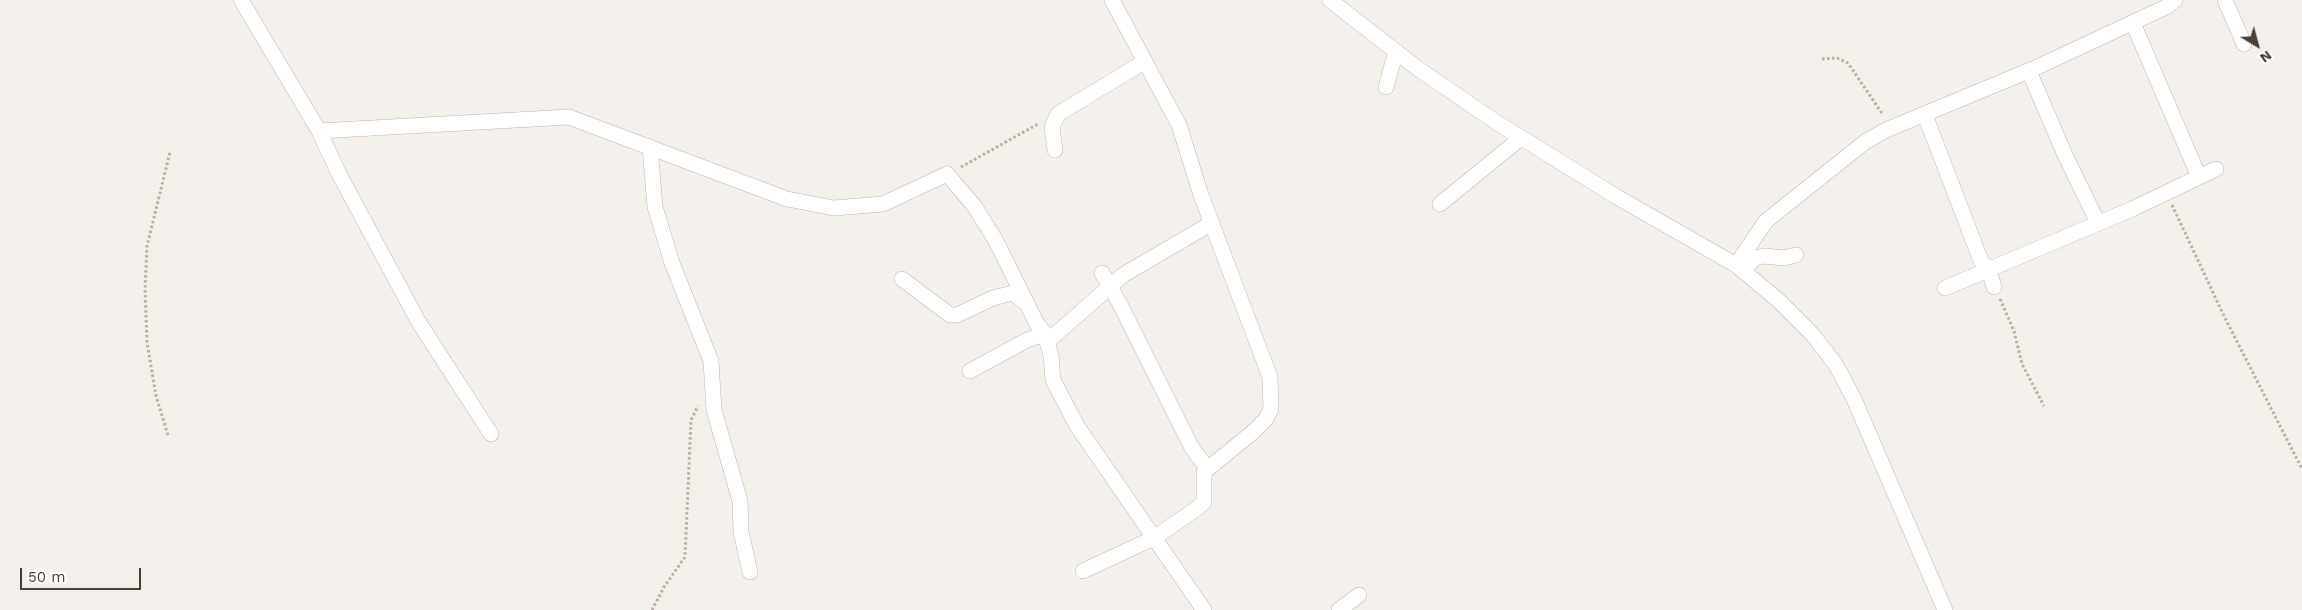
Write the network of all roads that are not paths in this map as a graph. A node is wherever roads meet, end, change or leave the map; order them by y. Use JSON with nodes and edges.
{"nodes":[{"id":1,"x":241,"y":0,"type":"edge"},
{"id":2,"x":1330,"y":0,"type":"edge"},
{"id":3,"x":2175,"y":0,"type":"edge"},
{"id":4,"x":2225,"y":0,"type":"edge"},
{"id":5,"x":1117,"y":2,"type":"edge"},
{"id":6,"x":2132,"y":23,"type":"junction"},
{"id":7,"x":2244,"y":44,"type":"dead end"},
{"id":8,"x":1396,"y":51,"type":"junction"},
{"id":9,"x":1144,"y":62,"type":"junction"},
{"id":10,"x":2029,"y":71,"type":"junction"},
{"id":11,"x":1386,"y":87,"type":"dead end"},
{"id":12,"x":1925,"y":115,"type":"junction"},
{"id":13,"x":319,"y":131,"type":"junction"},
{"id":14,"x":1521,"y":138,"type":"junction"},
{"id":15,"x":650,"y":148,"type":"junction"},
{"id":16,"x":1055,"y":150,"type":"dead end"},
{"id":17,"x":2216,"y":170,"type":"dead end"},
{"id":18,"x":2200,"y":177,"type":"junction"},
{"id":19,"x":1440,"y":204,"type":"dead end"},
{"id":20,"x":1212,"y":223,"type":"junction"},
{"id":21,"x":2098,"y":223,"type":"junction"},
{"id":22,"x":1796,"y":254,"type":"dead end"},
{"id":23,"x":1739,"y":268,"type":"junction"},
{"id":24,"x":1989,"y":270,"type":"junction"},
{"id":25,"x":1102,"y":273,"type":"dead end"},
{"id":26,"x":902,"y":279,"type":"dead end"},
{"id":27,"x":1109,"y":287,"type":"junction"},
{"id":28,"x":1994,"y":287,"type":"road end"},
{"id":29,"x":1946,"y":288,"type":"dead end"},
{"id":30,"x":1027,"y":304,"type":"junction"},
{"id":31,"x":1046,"y":338,"type":"junction"},
{"id":32,"x":970,"y":371,"type":"dead end"},
{"id":33,"x":491,"y":434,"type":"dead end"},
{"id":34,"x":1207,"y":468,"type":"junction"},
{"id":35,"x":1154,"y":538,"type":"junction"},
{"id":36,"x":1083,"y":571,"type":"dead end"},
{"id":37,"x":750,"y":572,"type":"dead end"},
{"id":38,"x":1360,"y":595,"type":"dead end"},
{"id":39,"x":1204,"y":610,"type":"edge"},
{"id":40,"x":1340,"y":610,"type":"edge"},
{"id":41,"x":1945,"y":610,"type":"edge"}],
"edges":[{"from":1,"to":13,"type":"street"},
{"from":2,"to":8,"type":"street"},
{"from":3,"to":6,"type":"street"},
{"from":4,"to":7,"type":"street"},
{"from":5,"to":9,"type":"street"},
{"from":6,"to":10,"type":"street"},
{"from":6,"to":18,"type":"street"},
{"from":8,"to":11,"type":"street"},
{"from":8,"to":14,"type":"street"},
{"from":9,"to":16,"type":"street"},
{"from":9,"to":20,"type":"street"},
{"from":10,"to":12,"type":"street"},
{"from":10,"to":21,"type":"street"},
{"from":12,"to":23,"type":"street"},
{"from":12,"to":24,"type":"street"},
{"from":13,"to":15,"type":"street"},
{"from":13,"to":33,"type":"street"},
{"from":14,"to":19,"type":"street"},
{"from":14,"to":23,"type":"street"},
{"from":15,"to":30,"type":"street"},
{"from":15,"to":37,"type":"street"},
{"from":17,"to":18,"type":"street"},
{"from":18,"to":21,"type":"street"},
{"from":20,"to":27,"type":"street"},
{"from":20,"to":34,"type":"street"},
{"from":21,"to":24,"type":"street"},
{"from":22,"to":23,"type":"street"},
{"from":23,"to":41,"type":"street"},
{"from":24,"to":28,"type":"street"},
{"from":24,"to":29,"type":"street"},
{"from":25,"to":27,"type":"street"},
{"from":26,"to":30,"type":"street"},
{"from":27,"to":31,"type":"street"},
{"from":27,"to":34,"type":"street"},
{"from":30,"to":31,"type":"street"},
{"from":31,"to":32,"type":"street"},
{"from":31,"to":35,"type":"street"},
{"from":34,"to":35,"type":"street"},
{"from":35,"to":36,"type":"street"},
{"from":35,"to":39,"type":"street"},
{"from":38,"to":40,"type":"street"}]}
